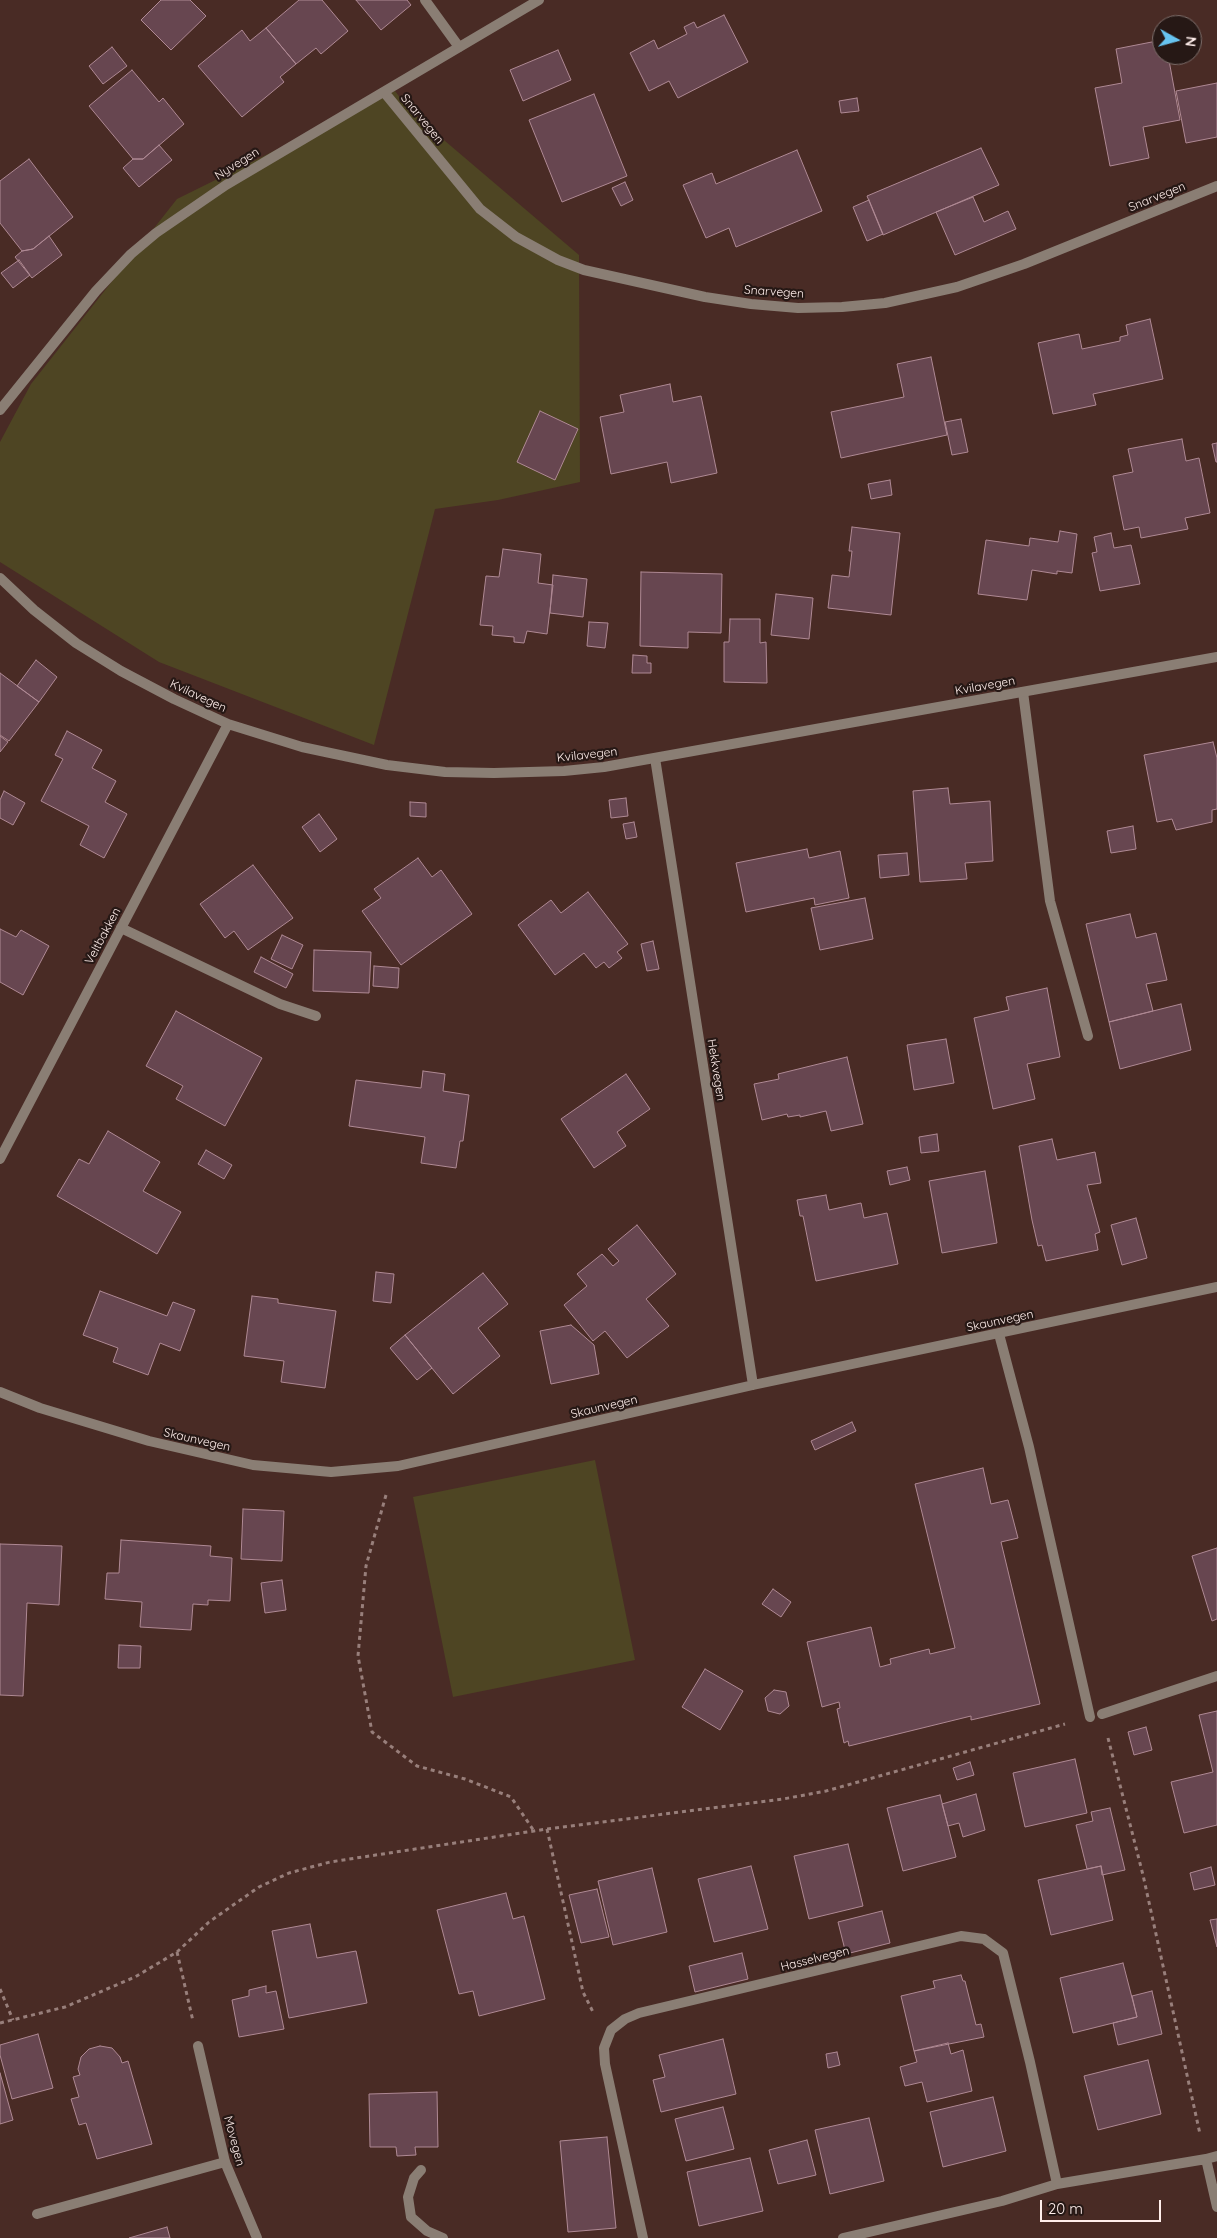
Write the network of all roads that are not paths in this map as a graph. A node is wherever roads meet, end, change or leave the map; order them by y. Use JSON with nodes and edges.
{"nodes":[{"id":1,"x":425,"y":0,"type":"edge"},
{"id":2,"x":538,"y":0,"type":"edge"},
{"id":3,"x":459,"y":47,"type":"junction"},
{"id":4,"x":384,"y":92,"type":"junction"},
{"id":5,"x":1217,"y":186,"type":"edge"},
{"id":6,"x":0,"y":410,"type":"edge"},
{"id":7,"x":0,"y":578,"type":"edge"},
{"id":8,"x":1217,"y":657,"type":"edge"},
{"id":9,"x":1023,"y":692,"type":"junction"},
{"id":10,"x":228,"y":724,"type":"junction"},
{"id":11,"x":655,"y":758,"type":"junction"},
{"id":12,"x":121,"y":928,"type":"junction"},
{"id":13,"x":316,"y":1016,"type":"dead end"},
{"id":14,"x":1088,"y":1036,"type":"dead end"},
{"id":15,"x":0,"y":1159,"type":"edge"},
{"id":16,"x":1217,"y":1287,"type":"edge"},
{"id":17,"x":999,"y":1334,"type":"junction"},
{"id":18,"x":752,"y":1385,"type":"junction"},
{"id":19,"x":0,"y":1392,"type":"edge"},
{"id":20,"x":1217,"y":1676,"type":"edge"},
{"id":21,"x":1102,"y":1714,"type":"road end"},
{"id":22,"x":1090,"y":1717,"type":"road end"},
{"id":23,"x":198,"y":2046,"type":"road end"},
{"id":24,"x":1217,"y":2156,"type":"edge"},
{"id":25,"x":1206,"y":2159,"type":"junction"},
{"id":26,"x":225,"y":2162,"type":"junction"},
{"id":27,"x":421,"y":2170,"type":"dead end"},
{"id":28,"x":1057,"y":2184,"type":"junction"},
{"id":29,"x":1217,"y":2207,"type":"edge"},
{"id":30,"x":37,"y":2214,"type":"dead end"},
{"id":31,"x":257,"y":2238,"type":"edge"},
{"id":32,"x":443,"y":2238,"type":"edge"},
{"id":33,"x":644,"y":2238,"type":"edge"},
{"id":34,"x":843,"y":2238,"type":"edge"}],
"edges":[{"from":1,"to":3,"type":"street"},
{"from":2,"to":3,"type":"street","name":"Nyvegen"},
{"from":3,"to":4,"type":"street","name":"Nyvegen"},
{"from":4,"to":5,"type":"street","name":"Snarvegen"},
{"from":4,"to":6,"type":"street","name":"Nyvegen"},
{"from":7,"to":10,"type":"street","name":"Kvilavegen"},
{"from":8,"to":9,"type":"street","name":"Kvilavegen"},
{"from":9,"to":11,"type":"street","name":"Kvilavegen"},
{"from":9,"to":14,"type":"street"},
{"from":10,"to":11,"type":"street","name":"Kvilavegen"},
{"from":10,"to":12,"type":"street","name":"Veltbakken"},
{"from":11,"to":18,"type":"street","name":"Hekkvegen"},
{"from":12,"to":13,"type":"street"},
{"from":12,"to":15,"type":"street","name":"Veltbakken"},
{"from":16,"to":17,"type":"street","name":"Skaunvegen"},
{"from":17,"to":18,"type":"street","name":"Skaunvegen"},
{"from":17,"to":22,"type":"street"},
{"from":18,"to":19,"type":"street","name":"Skaunvegen"},
{"from":20,"to":21,"type":"street"},
{"from":23,"to":26,"type":"street","name":"Movegen"},
{"from":24,"to":25,"type":"street"},
{"from":25,"to":28,"type":"street"},
{"from":25,"to":29,"type":"street"},
{"from":26,"to":30,"type":"street"},
{"from":26,"to":31,"type":"street","name":"Movegen"},
{"from":27,"to":32,"type":"street"},
{"from":28,"to":33,"type":"street","name":"Hasselvegen"},
{"from":28,"to":34,"type":"street"}]}
